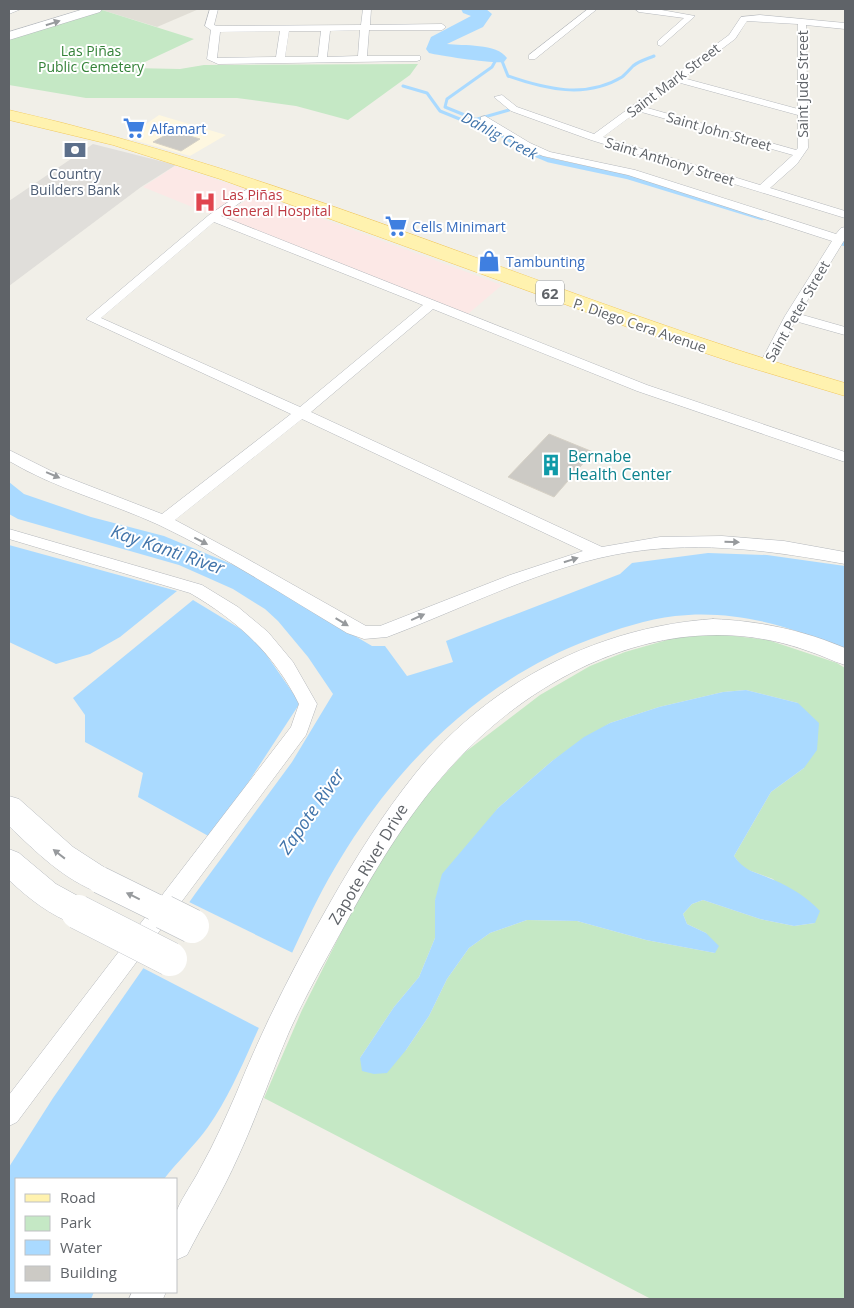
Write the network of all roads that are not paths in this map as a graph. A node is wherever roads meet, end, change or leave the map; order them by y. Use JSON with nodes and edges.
{"nodes":[{"id":1,"x":18,"y":9,"type":"edge"},
{"id":2,"x":96,"y":9,"type":"edge"},
{"id":3,"x":214,"y":9,"type":"edge"},
{"id":4,"x":367,"y":9,"type":"edge"},
{"id":5,"x":593,"y":9,"type":"edge"},
{"id":6,"x":639,"y":9,"type":"edge"},
{"id":7,"x":9,"y":11,"type":"edge"},
{"id":8,"x":802,"y":22,"type":"junction"},
{"id":9,"x":845,"y":26,"type":"edge"},
{"id":10,"x":365,"y":27,"type":"junction"},
{"id":11,"x":442,"y":27,"type":"dead end"},
{"id":12,"x":216,"y":28,"type":"junction"},
{"id":13,"x":285,"y":28,"type":"junction"},
{"id":14,"x":326,"y":28,"type":"junction"},
{"id":15,"x":9,"y":36,"type":"edge"},
{"id":16,"x":661,"y":43,"type":"dead end"},
{"id":17,"x":532,"y":57,"type":"dead end"},
{"id":18,"x":417,"y":58,"type":"dead end"},
{"id":19,"x":362,"y":59,"type":"junction"},
{"id":20,"x":280,"y":60,"type":"junction"},
{"id":21,"x":322,"y":60,"type":"junction"},
{"id":22,"x":677,"y":79,"type":"junction"},
{"id":23,"x":499,"y":97,"type":"dead end"},
{"id":24,"x":637,"y":108,"type":"junction"},
{"id":25,"x":802,"y":113,"type":"junction"},
{"id":26,"x":9,"y":115,"type":"edge"},
{"id":27,"x":485,"y":119,"type":"dead end"},
{"id":28,"x":595,"y":138,"type":"junction"},
{"id":29,"x":800,"y":154,"type":"junction"},
{"id":30,"x":258,"y":185,"type":"junction"},
{"id":31,"x":762,"y":189,"type":"junction"},
{"id":32,"x":845,"y":215,"type":"edge"},
{"id":33,"x":212,"y":217,"type":"junction"},
{"id":34,"x":842,"y":234,"type":"edge"},
{"id":35,"x":431,"y":305,"type":"junction"},
{"id":36,"x":791,"y":316,"type":"junction"},
{"id":37,"x":845,"y":331,"type":"edge"},
{"id":38,"x":766,"y":367,"type":"junction"},
{"id":39,"x":845,"y":390,"type":"edge"},
{"id":40,"x":300,"y":413,"type":"junction"},
{"id":41,"x":9,"y":455,"type":"edge"},
{"id":42,"x":845,"y":457,"type":"edge"},
{"id":43,"x":164,"y":521,"type":"junction"},
{"id":44,"x":9,"y":534,"type":"edge"},
{"id":45,"x":599,"y":552,"type":"junction"},
{"id":46,"x":845,"y":558,"type":"edge"},
{"id":47,"x":845,"y":657,"type":"edge"},
{"id":48,"x":9,"y":808,"type":"edge"},
{"id":49,"x":9,"y":862,"type":"edge"},
{"id":50,"x":192,"y":926,"type":"dead end"},
{"id":51,"x":170,"y":959,"type":"dead end"},
{"id":52,"x":9,"y":1114,"type":"edge"},
{"id":53,"x":178,"y":1240,"type":"edge"}],
"edges":[{"from":1,"to":7,"type":"street"},
{"from":15,"to":2,"type":"main road","one_way":true},
{"from":3,"to":12,"type":"street"},
{"from":4,"to":10,"type":"street"},
{"from":5,"to":17,"type":"street"},
{"from":6,"to":16,"type":"street"},
{"from":8,"to":9,"type":"street"},
{"from":8,"to":22,"type":"street","name":"Saint Mark Street"},
{"from":8,"to":25,"type":"street","name":"Saint Jude Street"},
{"from":10,"to":11,"type":"street"},
{"from":10,"to":14,"type":"street"},
{"from":10,"to":19,"type":"street"},
{"from":12,"to":13,"type":"street"},
{"from":12,"to":20,"type":"street"},
{"from":13,"to":14,"type":"street"},
{"from":13,"to":20,"type":"street"},
{"from":14,"to":21,"type":"street"},
{"from":18,"to":19,"type":"street"},
{"from":19,"to":21,"type":"street"},
{"from":20,"to":21,"type":"street"},
{"from":22,"to":24,"type":"street","name":"Saint Mark Street"},
{"from":22,"to":25,"type":"street"},
{"from":23,"to":28,"type":"street","name":"Saint Anthony Street"},
{"from":24,"to":28,"type":"street","name":"Saint Mark Street"},
{"from":24,"to":29,"type":"street","name":"Saint John Street"},
{"from":25,"to":29,"type":"street","name":"Saint Jude Street"},
{"from":26,"to":30,"type":"main road","name":"P. Diego Cera Avenue","number":"62"},
{"from":27,"to":34,"type":"street"},
{"from":28,"to":31,"type":"street","name":"Saint Anthony Street"},
{"from":29,"to":31,"type":"street","name":"Saint Jude Street"},
{"from":30,"to":33,"type":"street"},
{"from":30,"to":38,"type":"main road","name":"P. Diego Cera Avenue","number":"62"},
{"from":31,"to":32,"type":"street","name":"Saint Anthony Street"},
{"from":33,"to":35,"type":"street"},
{"from":33,"to":40,"type":"street"},
{"from":34,"to":36,"type":"street","name":"Saint Peter Street"},
{"from":35,"to":40,"type":"street"},
{"from":35,"to":42,"type":"street"},
{"from":36,"to":37,"type":"street"},
{"from":36,"to":38,"type":"street","name":"Saint Peter Street"},
{"from":38,"to":39,"type":"main road","name":"P. Diego Cera Avenue","number":"62"},
{"from":40,"to":43,"type":"street"},
{"from":40,"to":45,"type":"street"},
{"from":41,"to":43,"type":"street","one_way":true},
{"from":43,"to":45,"type":"street","one_way":true},
{"from":44,"to":52,"type":"street"},
{"from":45,"to":46,"type":"street","one_way":true},
{"from":47,"to":53,"type":"street","name":"Zapote River Drive"},
{"from":50,"to":48,"type":"main road","one_way":true,"bridge":true},
{"from":49,"to":51,"type":"main road","bridge":true}]}
